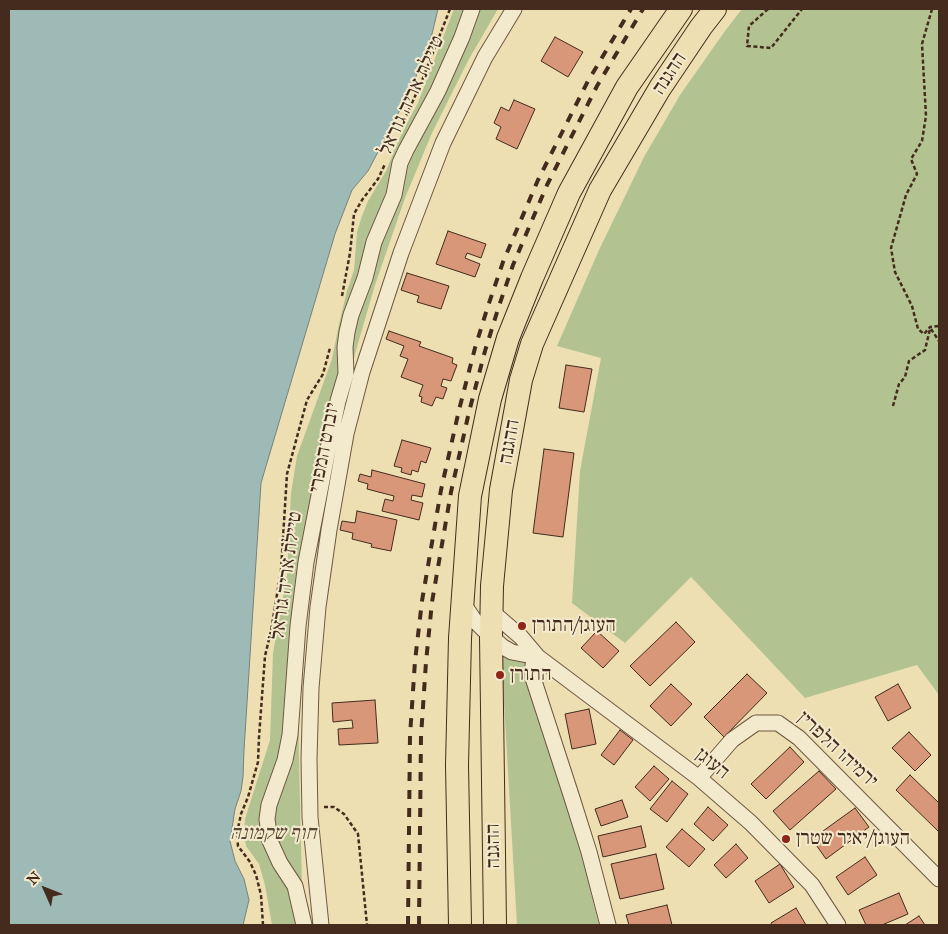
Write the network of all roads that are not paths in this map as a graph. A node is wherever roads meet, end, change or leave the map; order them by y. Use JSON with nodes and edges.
{"nodes":[{"id":1,"x":472,"y":9,"type":"edge"},
{"id":2,"x":514,"y":9,"type":"edge"},
{"id":3,"x":715,"y":9,"type":"edge"},
{"id":4,"x":680,"y":10,"type":"edge"},
{"id":5,"x":462,"y":601,"type":"junction"},
{"id":6,"x":491,"y":611,"type":"junction"},
{"id":7,"x":491,"y":637,"type":"junction"},
{"id":8,"x":538,"y":657,"type":"junction"},
{"id":9,"x":699,"y":778,"type":"junction"},
{"id":10,"x":939,"y":879,"type":"edge"},
{"id":11,"x":304,"y":925,"type":"edge"},
{"id":12,"x":321,"y":925,"type":"edge"},
{"id":13,"x":460,"y":925,"type":"edge"},
{"id":14,"x":495,"y":925,"type":"edge"},
{"id":15,"x":608,"y":925,"type":"edge"},
{"id":16,"x":838,"y":925,"type":"edge"}],
"edges":[{"from":1,"to":11,"type":"street","name":"טיילת אריה גוראל"},
{"from":2,"to":12,"type":"street","name":"יוברט המפרי"},
{"from":3,"to":6,"type":"highway","name":"ההגנה"},
{"from":4,"to":5,"type":"highway","name":"ההגנה"},
{"from":5,"to":7,"type":"street","name":"העוגן"},
{"from":5,"to":13,"type":"highway","name":"ההגנה"},
{"from":6,"to":7,"type":"highway","name":"ההגנה"},
{"from":6,"to":8,"type":"street","name":"העוגן"},
{"from":7,"to":8,"type":"street","name":"העוגן"},
{"from":7,"to":14,"type":"highway","name":"ההגנה"},
{"from":8,"to":9,"type":"street","name":"העוגן"},
{"from":8,"to":15,"type":"street"},
{"from":9,"to":10,"type":"street","name":"ירמיהו הלפרין"},
{"from":9,"to":16,"type":"street","name":"העוגן"}]}
